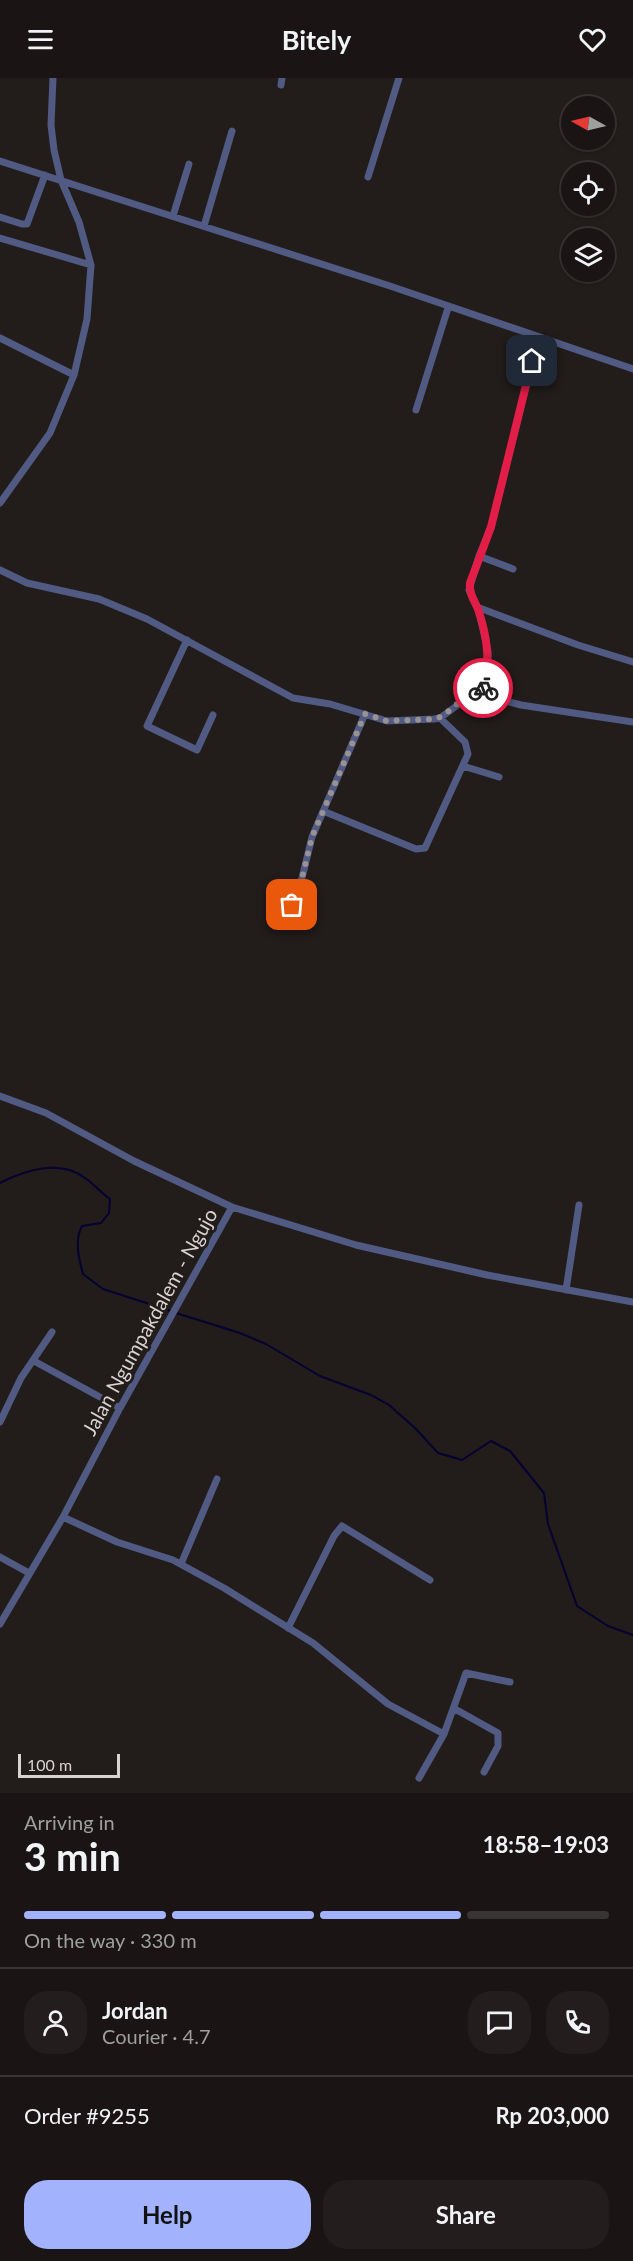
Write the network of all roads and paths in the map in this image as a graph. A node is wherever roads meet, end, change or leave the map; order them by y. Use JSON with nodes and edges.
{"nodes":[{"id":1,"x":53,"y":78,"type":"edge"},
{"id":2,"x":399,"y":78,"type":"edge"},
{"id":3,"x":232,"y":131,"type":"dead end"},
{"id":4,"x":0,"y":161,"type":"edge"},
{"id":5,"x":189,"y":164,"type":"dead end"},
{"id":6,"x":45,"y":175,"type":"junction"},
{"id":7,"x":369,"y":177,"type":"dead end"},
{"id":8,"x":61,"y":180,"type":"junction"},
{"id":9,"x":173,"y":216,"type":"junction"},
{"id":10,"x":0,"y":217,"type":"edge"},
{"id":11,"x":204,"y":226,"type":"junction"},
{"id":12,"x":0,"y":238,"type":"edge"},
{"id":13,"x":91,"y":265,"type":"junction"},
{"id":14,"x":448,"y":308,"type":"junction"},
{"id":15,"x":538,"y":338,"type":"junction"},
{"id":16,"x":0,"y":339,"type":"edge"},
{"id":17,"x":633,"y":369,"type":"edge"},
{"id":18,"x":74,"y":375,"type":"junction"},
{"id":19,"x":416,"y":410,"type":"dead end"},
{"id":20,"x":0,"y":503,"type":"edge"},
{"id":21,"x":479,"y":556,"type":"junction"},
{"id":22,"x":513,"y":569,"type":"dead end"},
{"id":23,"x":0,"y":570,"type":"edge"},
{"id":24,"x":477,"y":607,"type":"junction"},
{"id":25,"x":187,"y":640,"type":"junction"},
{"id":26,"x":633,"y":662,"type":"edge"},
{"id":27,"x":482,"y":694,"type":"junction"},
{"id":28,"x":365,"y":714,"type":"junction"},
{"id":29,"x":213,"y":715,"type":"dead end"},
{"id":30,"x":440,"y":718,"type":"junction"},
{"id":31,"x":633,"y":722,"type":"edge"},
{"id":32,"x":463,"y":766,"type":"junction"},
{"id":33,"x":500,"y":777,"type":"dead end"},
{"id":34,"x":323,"y":811,"type":"junction"},
{"id":35,"x":292,"y":905,"type":"dead end"},
{"id":36,"x":0,"y":1096,"type":"edge"},
{"id":37,"x":579,"y":1205,"type":"dead end"},
{"id":38,"x":232,"y":1207,"type":"junction"},
{"id":39,"x":566,"y":1290,"type":"junction"},
{"id":40,"x":633,"y":1302,"type":"edge"},
{"id":41,"x":52,"y":1332,"type":"dead end"},
{"id":42,"x":34,"y":1362,"type":"junction"},
{"id":43,"x":120,"y":1408,"type":"junction"},
{"id":44,"x":0,"y":1422,"type":"edge"},
{"id":45,"x":217,"y":1479,"type":"dead end"},
{"id":46,"x":63,"y":1517,"type":"junction"},
{"id":47,"x":0,"y":1557,"type":"edge"},
{"id":48,"x":181,"y":1564,"type":"junction"},
{"id":49,"x":29,"y":1573,"type":"junction"},
{"id":50,"x":430,"y":1580,"type":"dead end"},
{"id":51,"x":0,"y":1624,"type":"edge"},
{"id":52,"x":288,"y":1628,"type":"junction"},
{"id":53,"x":510,"y":1682,"type":"dead end"},
{"id":54,"x":454,"y":1709,"type":"junction"},
{"id":55,"x":444,"y":1734,"type":"junction"},
{"id":56,"x":484,"y":1772,"type":"dead end"},
{"id":57,"x":419,"y":1778,"type":"dead end"}],
"edges":[{"from":1,"to":8,"type":"street"},
{"from":2,"to":7,"type":"street"},
{"from":3,"to":11,"type":"street"},
{"from":4,"to":6,"type":"street"},
{"from":5,"to":9,"type":"street"},
{"from":6,"to":8,"type":"street"},
{"from":6,"to":10,"type":"street"},
{"from":8,"to":9,"type":"street"},
{"from":8,"to":13,"type":"street"},
{"from":9,"to":11,"type":"street"},
{"from":11,"to":14,"type":"street"},
{"from":12,"to":13,"type":"street"},
{"from":13,"to":18,"type":"street"},
{"from":14,"to":15,"type":"street"},
{"from":14,"to":19,"type":"street"},
{"from":15,"to":17,"type":"street"},
{"from":15,"to":21,"type":"street"},
{"from":16,"to":18,"type":"street"},
{"from":18,"to":20,"type":"street"},
{"from":21,"to":22,"type":"street"},
{"from":21,"to":24,"type":"street"},
{"from":23,"to":25,"type":"street"},
{"from":24,"to":26,"type":"street"},
{"from":24,"to":27,"type":"street"},
{"from":25,"to":28,"type":"street"},
{"from":25,"to":29,"type":"street"},
{"from":27,"to":30,"type":"street"},
{"from":27,"to":31,"type":"street"},
{"from":28,"to":30,"type":"street"},
{"from":28,"to":34,"type":"street"},
{"from":30,"to":32,"type":"street"},
{"from":32,"to":33,"type":"street"},
{"from":32,"to":34,"type":"street"},
{"from":34,"to":35,"type":"street"},
{"from":36,"to":38,"type":"street"},
{"from":37,"to":39,"type":"street"},
{"from":38,"to":39,"type":"street","name":"Jalan Ngumpakdalem - Ngujo"},
{"from":38,"to":43,"type":"street","name":"Jalan Ngumpakdalem - Ngujo"},
{"from":39,"to":40,"type":"street","name":"Jalan Ngumpakdalem - Ngujo"},
{"from":41,"to":42,"type":"street"},
{"from":42,"to":43,"type":"street"},
{"from":42,"to":44,"type":"street"},
{"from":43,"to":46,"type":"street","name":"Jalan Ngumpakdalem - Ngujo"},
{"from":45,"to":48,"type":"street"},
{"from":46,"to":48,"type":"street"},
{"from":46,"to":49,"type":"street","name":"Jalan Ngumpakdalem - Ngujo"},
{"from":47,"to":49,"type":"street"},
{"from":48,"to":52,"type":"street"},
{"from":49,"to":51,"type":"street","name":"Jalan Ngumpakdalem - Ngujo"},
{"from":50,"to":52,"type":"street"},
{"from":52,"to":55,"type":"street"},
{"from":53,"to":54,"type":"street"},
{"from":54,"to":55,"type":"street"},
{"from":54,"to":56,"type":"street"},
{"from":55,"to":57,"type":"street"}]}
